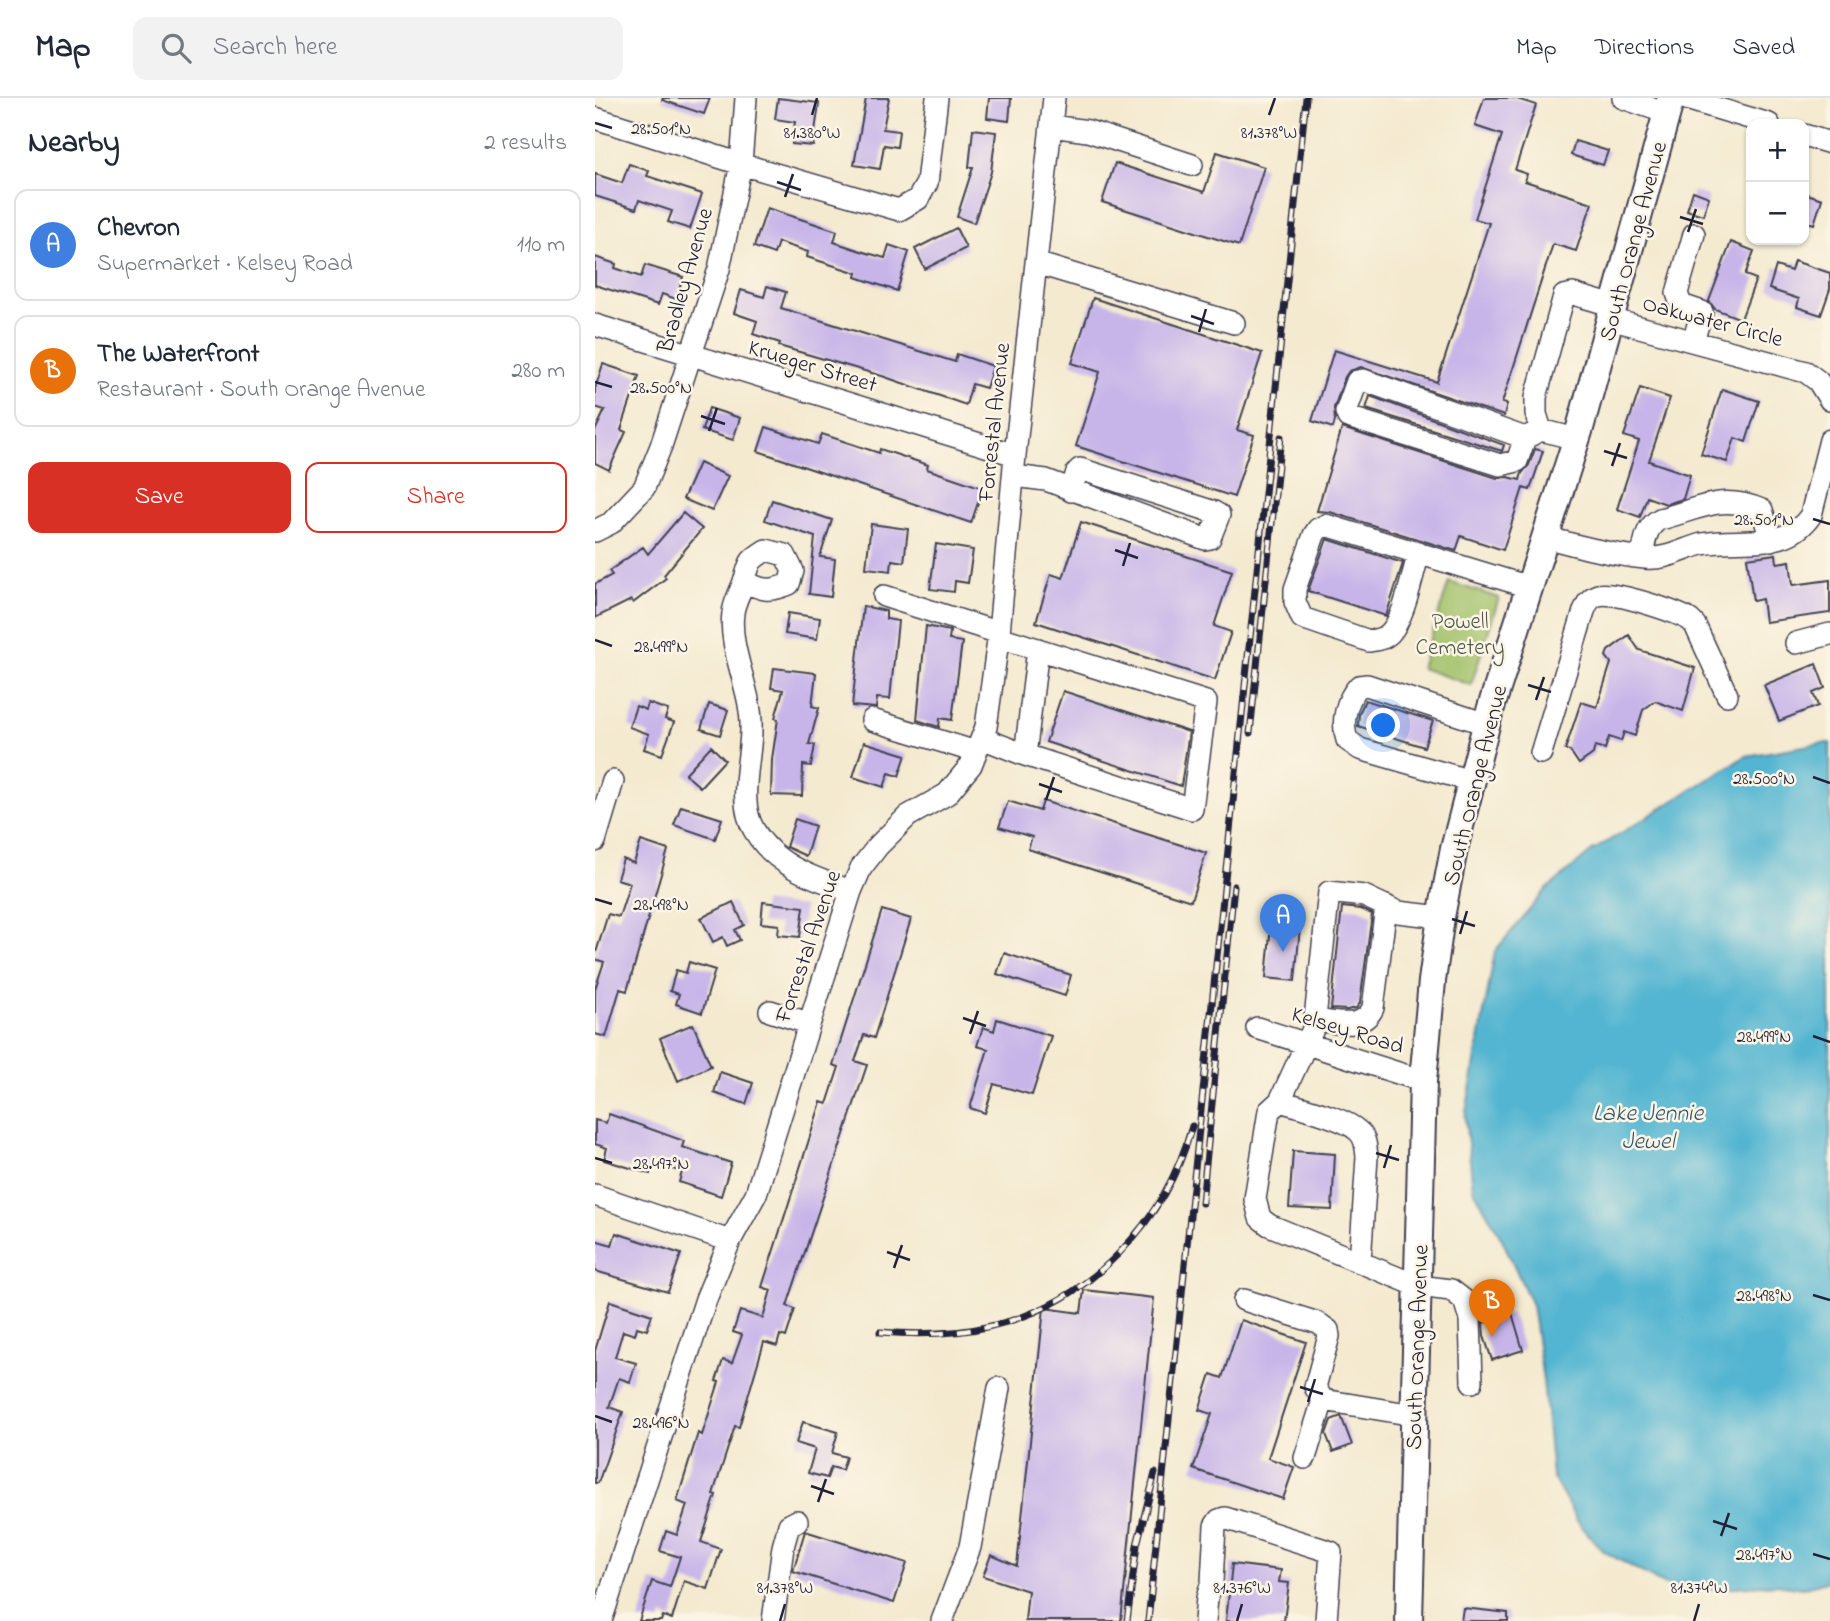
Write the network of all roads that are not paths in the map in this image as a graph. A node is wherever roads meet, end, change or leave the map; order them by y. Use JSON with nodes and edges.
{"nodes":[{"id":1,"x":745,"y":98,"type":"edge"},
{"id":2,"x":937,"y":98,"type":"edge"},
{"id":3,"x":1054,"y":98,"type":"edge"},
{"id":4,"x":1623,"y":98,"type":"edge"},
{"id":5,"x":1674,"y":103,"type":"edge"},
{"id":6,"x":1734,"y":105,"type":"edge"},
{"id":7,"x":595,"y":118,"type":"edge"},
{"id":8,"x":1760,"y":119,"type":"edge"},
{"id":9,"x":1051,"y":126,"type":"junction"},
{"id":10,"x":1809,"y":137,"type":"edge"},
{"id":11,"x":1830,"y":143,"type":"edge"},
{"id":12,"x":741,"y":164,"type":"junction"},
{"id":13,"x":1192,"y":165,"type":"dead end"},
{"id":14,"x":1694,"y":234,"type":"dead end"},
{"id":15,"x":1036,"y":263,"type":"junction"},
{"id":16,"x":1612,"y":313,"type":"junction"},
{"id":17,"x":1234,"y":323,"type":"dead end"},
{"id":18,"x":595,"y":325,"type":"edge"},
{"id":19,"x":1693,"y":341,"type":"junction"},
{"id":20,"x":691,"y":355,"type":"junction"},
{"id":21,"x":1828,"y":390,"type":"edge"},
{"id":22,"x":1533,"y":434,"type":"junction"},
{"id":23,"x":1576,"y":439,"type":"junction"},
{"id":24,"x":1829,"y":452,"type":"edge"},
{"id":25,"x":1014,"y":466,"type":"junction"},
{"id":26,"x":1071,"y":491,"type":"junction"},
{"id":27,"x":595,"y":531,"type":"edge"},
{"id":28,"x":1545,"y":537,"type":"junction"},
{"id":29,"x":1771,"y":540,"type":"junction"},
{"id":30,"x":1419,"y":553,"type":"junction"},
{"id":31,"x":1642,"y":557,"type":"junction"},
{"id":32,"x":1617,"y":575,"type":"junction"},
{"id":33,"x":744,"y":581,"type":"dead end"},
{"id":34,"x":1530,"y":587,"type":"junction"},
{"id":35,"x":886,"y":589,"type":"dead end"},
{"id":36,"x":999,"y":630,"type":"junction"},
{"id":37,"x":1830,"y":634,"type":"edge"},
{"id":38,"x":1796,"y":643,"type":"dead end"},
{"id":39,"x":1038,"y":649,"type":"junction"},
{"id":40,"x":1727,"y":695,"type":"dead end"},
{"id":41,"x":872,"y":719,"type":"dead end"},
{"id":42,"x":1486,"y":724,"type":"junction"},
{"id":43,"x":979,"y":745,"type":"junction"},
{"id":44,"x":1541,"y":753,"type":"dead end"},
{"id":45,"x":1025,"y":755,"type":"junction"},
{"id":46,"x":613,"y":781,"type":"dead end"},
{"id":47,"x":1471,"y":781,"type":"junction"},
{"id":48,"x":595,"y":841,"type":"edge"},
{"id":49,"x":851,"y":891,"type":"junction"},
{"id":50,"x":1386,"y":906,"type":"junction"},
{"id":51,"x":1441,"y":917,"type":"junction"},
{"id":52,"x":770,"y":1012,"type":"dead end"},
{"id":53,"x":1315,"y":1020,"type":"junction"},
{"id":54,"x":809,"y":1023,"type":"junction"},
{"id":55,"x":1257,"y":1028,"type":"dead end"},
{"id":56,"x":1307,"y":1045,"type":"junction"},
{"id":57,"x":1423,"y":1081,"type":"junction"},
{"id":58,"x":1280,"y":1101,"type":"junction"},
{"id":59,"x":595,"y":1195,"type":"edge"},
{"id":60,"x":730,"y":1241,"type":"junction"},
{"id":61,"x":1360,"y":1262,"type":"junction"},
{"id":62,"x":1418,"y":1286,"type":"junction"},
{"id":63,"x":1244,"y":1300,"type":"dead end"},
{"id":64,"x":1472,"y":1382,"type":"dead end"},
{"id":65,"x":999,"y":1388,"type":"dead end"},
{"id":66,"x":1323,"y":1400,"type":"junction"},
{"id":67,"x":1414,"y":1415,"type":"junction"},
{"id":68,"x":1304,"y":1458,"type":"dead end"},
{"id":69,"x":797,"y":1521,"type":"dead end"},
{"id":70,"x":601,"y":1621,"type":"edge"},
{"id":71,"x":773,"y":1621,"type":"edge"},
{"id":72,"x":942,"y":1621,"type":"edge"},
{"id":73,"x":1205,"y":1621,"type":"edge"},
{"id":74,"x":1326,"y":1621,"type":"edge"},
{"id":75,"x":1334,"y":1621,"type":"edge"},
{"id":76,"x":1409,"y":1621,"type":"edge"}],
"edges":[{"from":1,"to":12,"type":"street","name":"Bradley Avenue"},
{"from":2,"to":12,"type":"street"},
{"from":3,"to":9,"type":"street","name":"Forrestal Avenue"},
{"from":4,"to":5,"type":"street"},
{"from":5,"to":6,"type":"street"},
{"from":5,"to":16,"type":"main road","name":"South Orange Avenue"},
{"from":6,"to":8,"type":"street"},
{"from":7,"to":12,"type":"street"},
{"from":9,"to":13,"type":"street"},
{"from":9,"to":15,"type":"street","name":"Forrestal Avenue"},
{"from":10,"to":11,"type":"street"},
{"from":12,"to":20,"type":"street","name":"Bradley Avenue"},
{"from":14,"to":19,"type":"street"},
{"from":15,"to":17,"type":"street"},
{"from":15,"to":25,"type":"street","name":"Forrestal Avenue"},
{"from":16,"to":19,"type":"street","name":"Oakwater Circle"},
{"from":16,"to":22,"type":"street","name":"Oakwater Circle"},
{"from":16,"to":23,"type":"main road","name":"South Orange Avenue"},
{"from":18,"to":20,"type":"street","name":"Krueger Street"},
{"from":19,"to":21,"type":"street","name":"Oakwater Circle"},
{"from":20,"to":25,"type":"street","name":"Krueger Street"},
{"from":20,"to":27,"type":"street","name":"Bradley Avenue"},
{"from":22,"to":22,"type":"street"},
{"from":22,"to":23,"type":"street"},
{"from":23,"to":28,"type":"main road","name":"South Orange Avenue"},
{"from":24,"to":29,"type":"street"},
{"from":25,"to":26,"type":"street","name":"Krueger Street"},
{"from":25,"to":36,"type":"street","name":"Forrestal Avenue"},
{"from":26,"to":26,"type":"street","name":"Krueger Street"},
{"from":28,"to":32,"type":"street"},
{"from":28,"to":34,"type":"main road","name":"South Orange Avenue"},
{"from":29,"to":31,"type":"street"},
{"from":29,"to":31,"type":"street"},
{"from":30,"to":30,"type":"street"},
{"from":30,"to":34,"type":"street"},
{"from":31,"to":32,"type":"street"},
{"from":32,"to":40,"type":"street"},
{"from":32,"to":44,"type":"street"},
{"from":33,"to":49,"type":"street"},
{"from":34,"to":42,"type":"main road","name":"South Orange Avenue"},
{"from":35,"to":36,"type":"street"},
{"from":36,"to":39,"type":"street"},
{"from":36,"to":43,"type":"street","name":"Forrestal Avenue"},
{"from":37,"to":38,"type":"street"},
{"from":39,"to":45,"type":"street"},
{"from":39,"to":45,"type":"street"},
{"from":41,"to":43,"type":"street"},
{"from":42,"to":47,"type":"main road","name":"South Orange Avenue"},
{"from":42,"to":47,"type":"street"},
{"from":43,"to":45,"type":"street"},
{"from":43,"to":49,"type":"street","name":"Forrestal Avenue"},
{"from":46,"to":48,"type":"street"},
{"from":47,"to":51,"type":"main road","name":"South Orange Avenue"},
{"from":49,"to":54,"type":"street","name":"Forrestal Avenue"},
{"from":50,"to":51,"type":"street"},
{"from":50,"to":53,"type":"street"},
{"from":50,"to":53,"type":"street"},
{"from":51,"to":57,"type":"main road","name":"South Orange Avenue"},
{"from":52,"to":54,"type":"street"},
{"from":53,"to":56,"type":"street"},
{"from":54,"to":60,"type":"street","name":"Forrestal Avenue"},
{"from":55,"to":56,"type":"street","name":"Kelsey Road"},
{"from":56,"to":57,"type":"street","name":"Kelsey Road"},
{"from":56,"to":58,"type":"street"},
{"from":57,"to":62,"type":"main road","name":"South Orange Avenue"},
{"from":58,"to":61,"type":"street"},
{"from":58,"to":61,"type":"street"},
{"from":59,"to":60,"type":"street"},
{"from":60,"to":70,"type":"street","name":"Forrestal Avenue"},
{"from":61,"to":62,"type":"street"},
{"from":62,"to":64,"type":"street"},
{"from":62,"to":67,"type":"main road","name":"South Orange Avenue"},
{"from":63,"to":66,"type":"street"},
{"from":65,"to":72,"type":"street"},
{"from":66,"to":67,"type":"street"},
{"from":66,"to":68,"type":"street"},
{"from":67,"to":76,"type":"main road","name":"South Orange Avenue"},
{"from":69,"to":71,"type":"street"},
{"from":73,"to":74,"type":"street"},
{"from":74,"to":75,"type":"street"}]}
